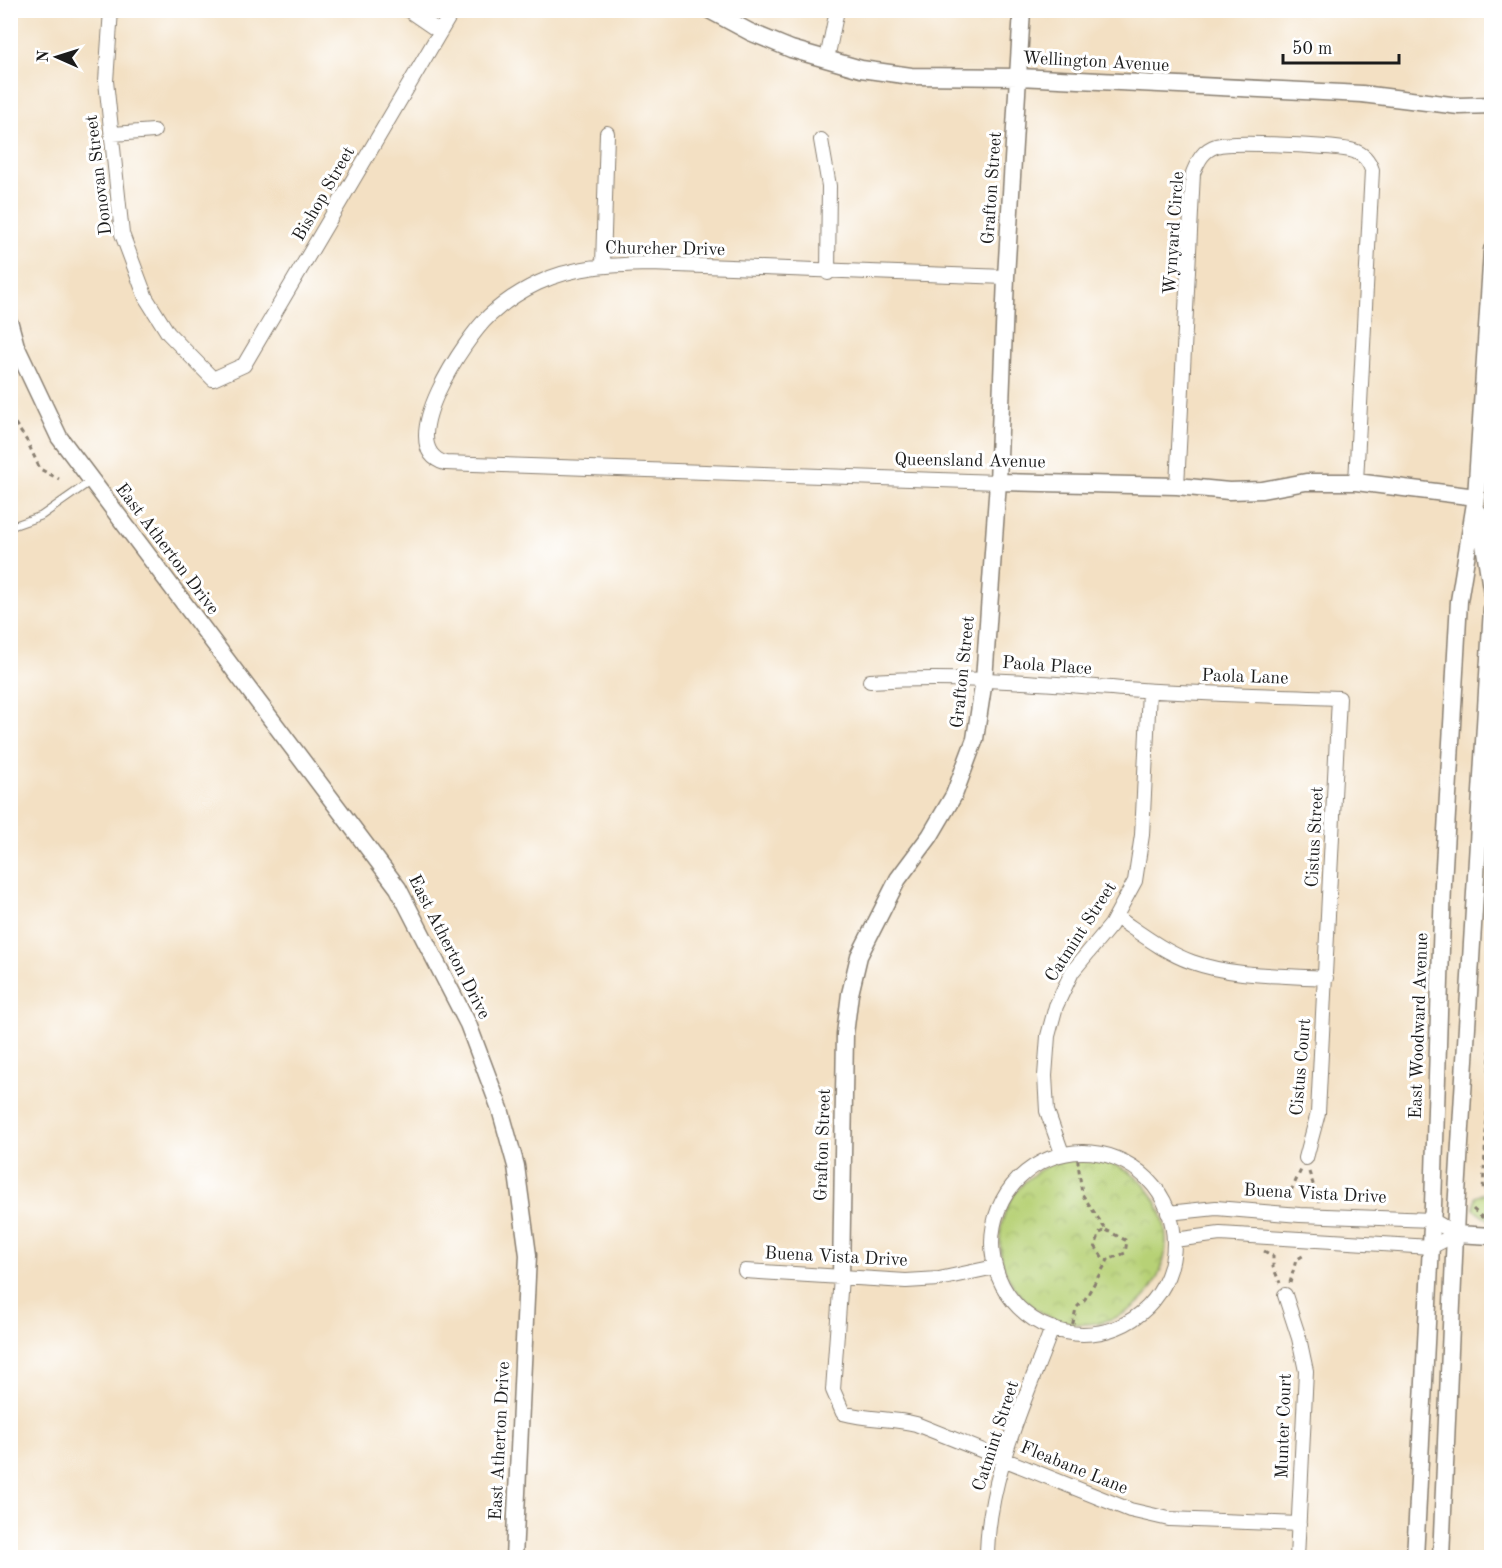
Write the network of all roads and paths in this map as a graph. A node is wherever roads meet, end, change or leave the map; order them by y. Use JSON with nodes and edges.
{"nodes":[{"id":1,"x":111,"y":10,"type":"edge"},
{"id":2,"x":408,"y":10,"type":"edge"},
{"id":3,"x":453,"y":10,"type":"edge"},
{"id":4,"x":709,"y":10,"type":"edge"},
{"id":5,"x":837,"y":10,"type":"edge"},
{"id":6,"x":1023,"y":10,"type":"edge"},
{"id":7,"x":440,"y":32,"type":"junction"},
{"id":8,"x":827,"y":59,"type":"junction"},
{"id":9,"x":1019,"y":77,"type":"junction"},
{"id":10,"x":1491,"y":105,"type":"edge"},
{"id":11,"x":154,"y":131,"type":"dead end"},
{"id":12,"x":607,"y":133,"type":"dead end"},
{"id":13,"x":113,"y":134,"type":"junction"},
{"id":14,"x":822,"y":140,"type":"dead end"},
{"id":15,"x":1491,"y":250,"type":"edge"},
{"id":16,"x":603,"y":265,"type":"junction"},
{"id":17,"x":828,"y":273,"type":"junction"},
{"id":18,"x":1006,"y":277,"type":"junction"},
{"id":19,"x":10,"y":324,"type":"edge"},
{"id":20,"x":213,"y":379,"type":"joint"},
{"id":21,"x":10,"y":416,"type":"edge"},
{"id":22,"x":460,"y":464,"type":"joint"},
{"id":23,"x":59,"y":479,"type":"dead end"},
{"id":24,"x":91,"y":481,"type":"junction"},
{"id":25,"x":998,"y":482,"type":"junction"},
{"id":26,"x":1356,"y":482,"type":"junction"},
{"id":27,"x":1177,"y":486,"type":"junction"},
{"id":28,"x":1476,"y":497,"type":"junction"},
{"id":29,"x":10,"y":527,"type":"edge"},
{"id":30,"x":1491,"y":594,"type":"edge"},
{"id":31,"x":1491,"y":608,"type":"edge"},
{"id":32,"x":984,"y":680,"type":"junction"},
{"id":33,"x":870,"y":681,"type":"dead end"},
{"id":34,"x":1149,"y":691,"type":"junction"},
{"id":35,"x":1339,"y":698,"type":"joint"},
{"id":36,"x":1116,"y":917,"type":"junction"},
{"id":37,"x":1326,"y":978,"type":"junction"},
{"id":38,"x":1491,"y":1013,"type":"edge"},
{"id":39,"x":1077,"y":1152,"type":"junction"},
{"id":40,"x":1062,"y":1153,"type":"junction"},
{"id":41,"x":1306,"y":1158,"type":"junction"},
{"id":42,"x":1484,"y":1159,"type":"junction"},
{"id":43,"x":1491,"y":1167,"type":"edge"},
{"id":44,"x":1491,"y":1188,"type":"edge"},
{"id":45,"x":1483,"y":1191,"type":"junction"},
{"id":46,"x":1473,"y":1194,"type":"dead end"},
{"id":47,"x":1473,"y":1202,"type":"dead end"},
{"id":48,"x":1168,"y":1213,"type":"junction"},
{"id":49,"x":1277,"y":1214,"type":"junction"},
{"id":50,"x":1327,"y":1216,"type":"junction"},
{"id":51,"x":1488,"y":1219,"type":"dead end"},
{"id":52,"x":1432,"y":1220,"type":"junction"},
{"id":53,"x":1106,"y":1230,"type":"junction"},
{"id":54,"x":1456,"y":1234,"type":"junction"},
{"id":55,"x":1491,"y":1236,"type":"edge"},
{"id":56,"x":1262,"y":1238,"type":"junction"},
{"id":57,"x":1174,"y":1240,"type":"junction"},
{"id":58,"x":1310,"y":1242,"type":"junction"},
{"id":59,"x":1431,"y":1247,"type":"junction"},
{"id":60,"x":1108,"y":1260,"type":"junction"},
{"id":61,"x":995,"y":1267,"type":"junction"},
{"id":62,"x":745,"y":1271,"type":"dead end"},
{"id":63,"x":841,"y":1277,"type":"junction"},
{"id":64,"x":1285,"y":1295,"type":"junction"},
{"id":65,"x":1052,"y":1328,"type":"junction"},
{"id":66,"x":1071,"y":1333,"type":"junction"},
{"id":67,"x":843,"y":1413,"type":"joint"},
{"id":68,"x":1005,"y":1459,"type":"junction"},
{"id":69,"x":1299,"y":1524,"type":"junction"},
{"id":70,"x":514,"y":1557,"type":"edge"},
{"id":71,"x":987,"y":1557,"type":"edge"},
{"id":72,"x":1297,"y":1557,"type":"edge"},
{"id":73,"x":1415,"y":1557,"type":"edge"},
{"id":74,"x":1441,"y":1557,"type":"edge"}],
"edges":[{"from":1,"to":13,"type":"street","name":"Donovan Street"},
{"from":2,"to":7,"type":"street"},
{"from":3,"to":7,"type":"street","name":"Bishop Street"},
{"from":4,"to":8,"type":"street","name":"Wellington Avenue"},
{"from":5,"to":8,"type":"street"},
{"from":6,"to":9,"type":"street","name":"Grafton Street"},
{"from":7,"to":20,"type":"street","name":"Bishop Street"},
{"from":8,"to":9,"type":"street","name":"Wellington Avenue"},
{"from":9,"to":10,"type":"street","name":"Wellington Avenue"},
{"from":9,"to":18,"type":"street","name":"Grafton Street"},
{"from":11,"to":13,"type":"street"},
{"from":12,"to":16,"type":"street"},
{"from":13,"to":20,"type":"street","name":"Donovan Street"},
{"from":14,"to":17,"type":"street"},
{"from":15,"to":28,"type":"street","name":"East Woodward Avenue"},
{"from":16,"to":17,"type":"street","name":"Churcher Drive"},
{"from":16,"to":22,"type":"street","name":"Churcher Drive"},
{"from":17,"to":18,"type":"street","name":"Churcher Drive"},
{"from":18,"to":25,"type":"street","name":"Grafton Street"},
{"from":19,"to":24,"type":"street","name":"East Atherton Drive"},
{"from":21,"to":23,"type":"path"},
{"from":22,"to":25,"type":"street","name":"Queensland Avenue"},
{"from":24,"to":29,"type":"lane"},
{"from":24,"to":70,"type":"street","name":"East Atherton Drive"},
{"from":25,"to":27,"type":"street","name":"Queensland Avenue"},
{"from":25,"to":32,"type":"street","name":"Grafton Street"},
{"from":26,"to":27,"type":"street","name":"Queensland Avenue"},
{"from":26,"to":27,"type":"street","name":"Wynyard Circle"},
{"from":26,"to":28,"type":"street","name":"Queensland Avenue"},
{"from":28,"to":30,"type":"street","name":"East Woodward Avenue"},
{"from":28,"to":52,"type":"street","name":"East Woodward Avenue"},
{"from":31,"to":54,"type":"street"},
{"from":32,"to":33,"type":"street","name":"Paola Place"},
{"from":32,"to":34,"type":"street","name":"Paola Place"},
{"from":32,"to":63,"type":"street","name":"Grafton Street"},
{"from":34,"to":35,"type":"street","name":"Paola Lane"},
{"from":34,"to":36,"type":"street","name":"Catmint Street"},
{"from":35,"to":37,"type":"street","name":"Cistus Street"},
{"from":36,"to":37,"type":"street"},
{"from":36,"to":40,"type":"street","name":"Catmint Street"},
{"from":37,"to":41,"type":"street","name":"Cistus Court"},
{"from":38,"to":42,"type":"path"},
{"from":39,"to":40,"type":"street"},
{"from":39,"to":48,"type":"street"},
{"from":39,"to":53,"type":"path"},
{"from":40,"to":61,"type":"street"},
{"from":41,"to":49,"type":"path"},
{"from":41,"to":50,"type":"path"},
{"from":42,"to":43,"type":"path"},
{"from":42,"to":45,"type":"path"},
{"from":44,"to":45,"type":"path"},
{"from":45,"to":46,"type":"path"},
{"from":47,"to":51,"type":"path"},
{"from":48,"to":49,"type":"street","name":"Buena Vista Drive"},
{"from":48,"to":57,"type":"street"},
{"from":49,"to":50,"type":"street","name":"Buena Vista Drive"},
{"from":50,"to":52,"type":"street","name":"Buena Vista Drive"},
{"from":52,"to":54,"type":"street","name":"Buena Vista Drive"},
{"from":52,"to":59,"type":"street","name":"East Woodward Avenue"},
{"from":53,"to":60,"type":"path"},
{"from":53,"to":60,"type":"path"},
{"from":54,"to":55,"type":"street","name":"Buena Vista Drive"},
{"from":54,"to":59,"type":"street"},
{"from":54,"to":74,"type":"street"},
{"from":56,"to":57,"type":"street"},
{"from":56,"to":58,"type":"street"},
{"from":56,"to":64,"type":"path"},
{"from":57,"to":66,"type":"street"},
{"from":58,"to":59,"type":"street"},
{"from":58,"to":64,"type":"path"},
{"from":59,"to":73,"type":"street","name":"East Woodward Avenue"},
{"from":60,"to":66,"type":"path"},
{"from":61,"to":63,"type":"street","name":"Buena Vista Drive"},
{"from":61,"to":65,"type":"street"},
{"from":62,"to":63,"type":"street","name":"Buena Vista Drive"},
{"from":63,"to":67,"type":"street","name":"Grafton Street"},
{"from":64,"to":69,"type":"street","name":"Munter Court"},
{"from":65,"to":66,"type":"street"},
{"from":65,"to":68,"type":"street","name":"Catmint Street"},
{"from":67,"to":68,"type":"street","name":"Fleabane Lane"},
{"from":68,"to":69,"type":"street","name":"Fleabane Lane"},
{"from":68,"to":71,"type":"street","name":"Catmint Street"},
{"from":69,"to":72,"type":"street","name":"Munter Court"}]}
